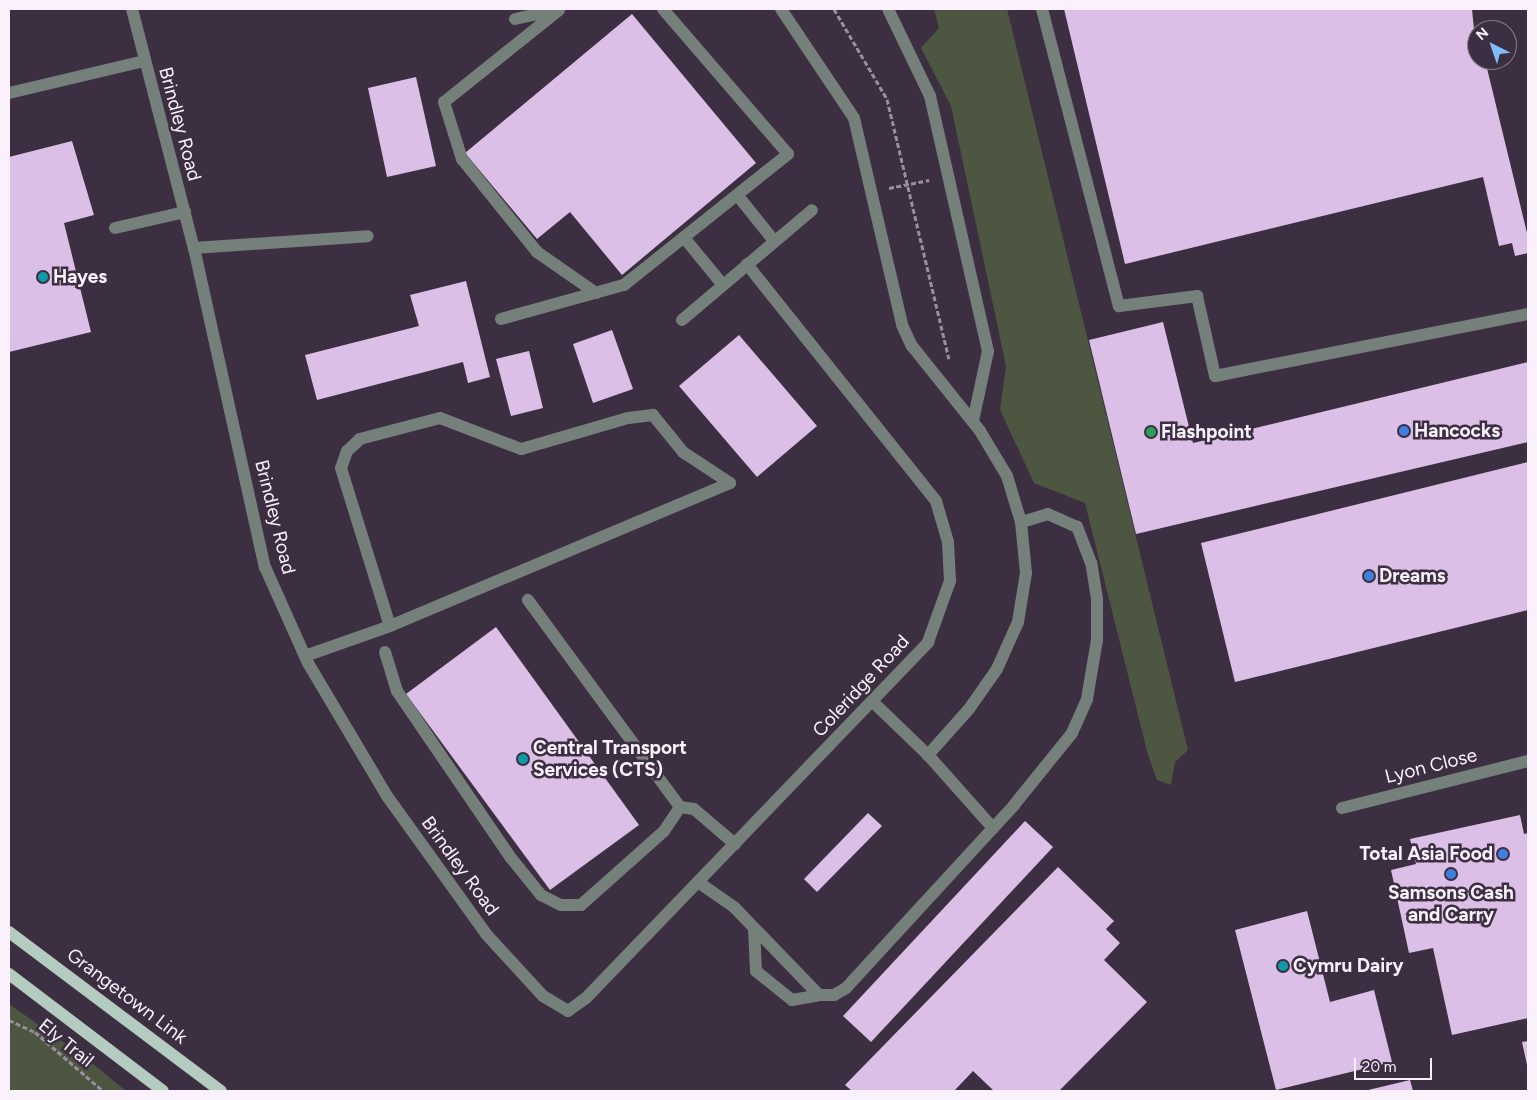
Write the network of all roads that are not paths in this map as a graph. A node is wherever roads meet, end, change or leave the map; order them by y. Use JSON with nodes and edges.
{"nodes":[{"id":1,"x":132,"y":9,"type":"edge"},
{"id":2,"x":561,"y":9,"type":"edge"},
{"id":3,"x":663,"y":9,"type":"edge"},
{"id":4,"x":781,"y":9,"type":"edge"},
{"id":5,"x":888,"y":9,"type":"edge"},
{"id":6,"x":1042,"y":9,"type":"edge"},
{"id":7,"x":515,"y":19,"type":"dead end"},
{"id":8,"x":144,"y":61,"type":"junction"},
{"id":9,"x":9,"y":93,"type":"edge"},
{"id":10,"x":738,"y":196,"type":"junction"},
{"id":11,"x":812,"y":210,"type":"dead end"},
{"id":12,"x":185,"y":212,"type":"junction"},
{"id":13,"x":115,"y":228,"type":"dead end"},
{"id":14,"x":368,"y":236,"type":"dead end"},
{"id":15,"x":686,"y":240,"type":"junction"},
{"id":16,"x":774,"y":242,"type":"junction"},
{"id":17,"x":194,"y":248,"type":"junction"},
{"id":18,"x":747,"y":264,"type":"junction"},
{"id":19,"x":723,"y":285,"type":"junction"},
{"id":20,"x":596,"y":293,"type":"junction"},
{"id":21,"x":1528,"y":314,"type":"edge"},
{"id":22,"x":501,"y":319,"type":"dead end"},
{"id":23,"x":682,"y":320,"type":"dead end"},
{"id":24,"x":973,"y":421,"type":"junction"},
{"id":25,"x":1021,"y":522,"type":"junction"},
{"id":26,"x":528,"y":600,"type":"dead end"},
{"id":27,"x":390,"y":626,"type":"junction"},
{"id":28,"x":385,"y":652,"type":"dead end"},
{"id":29,"x":306,"y":656,"type":"junction"},
{"id":30,"x":873,"y":702,"type":"junction"},
{"id":31,"x":928,"y":755,"type":"junction"},
{"id":32,"x":1528,"y":761,"type":"edge"},
{"id":33,"x":680,"y":807,"type":"junction"},
{"id":34,"x":1342,"y":808,"type":"dead end"},
{"id":35,"x":993,"y":828,"type":"junction"},
{"id":36,"x":735,"y":844,"type":"junction"},
{"id":37,"x":698,"y":882,"type":"junction"},
{"id":38,"x":754,"y":928,"type":"junction"},
{"id":39,"x":9,"y":932,"type":"edge"},
{"id":40,"x":9,"y":974,"type":"edge"},
{"id":41,"x":819,"y":995,"type":"junction"},
{"id":42,"x":568,"y":1011,"type":"joint"},
{"id":43,"x":163,"y":1091,"type":"edge"},
{"id":44,"x":221,"y":1091,"type":"edge"}],
"edges":[{"from":1,"to":8,"type":"street","name":"Brindley Road"},
{"from":2,"to":7,"type":"street"},
{"from":2,"to":20,"type":"street"},
{"from":3,"to":10,"type":"street"},
{"from":4,"to":24,"type":"street"},
{"from":5,"to":24,"type":"street"},
{"from":6,"to":21,"type":"street"},
{"from":8,"to":9,"type":"street"},
{"from":8,"to":12,"type":"street","name":"Brindley Road"},
{"from":10,"to":15,"type":"street"},
{"from":10,"to":16,"type":"street"},
{"from":11,"to":16,"type":"street"},
{"from":12,"to":13,"type":"street"},
{"from":12,"to":17,"type":"street","name":"Brindley Road"},
{"from":14,"to":17,"type":"street"},
{"from":15,"to":19,"type":"street"},
{"from":15,"to":20,"type":"street"},
{"from":16,"to":18,"type":"street"},
{"from":17,"to":29,"type":"street","name":"Brindley Road"},
{"from":18,"to":19,"type":"street"},
{"from":18,"to":30,"type":"street","name":"Coleridge Road"},
{"from":19,"to":23,"type":"street"},
{"from":20,"to":22,"type":"street"},
{"from":24,"to":25,"type":"street"},
{"from":25,"to":31,"type":"street"},
{"from":25,"to":35,"type":"street"},
{"from":26,"to":33,"type":"street"},
{"from":27,"to":27,"type":"street"},
{"from":27,"to":29,"type":"street"},
{"from":28,"to":33,"type":"street"},
{"from":29,"to":42,"type":"street","name":"Brindley Road"},
{"from":30,"to":31,"type":"street"},
{"from":30,"to":36,"type":"street","name":"Coleridge Road"},
{"from":31,"to":35,"type":"street"},
{"from":32,"to":34,"type":"street","name":"Lyon Close"},
{"from":33,"to":36,"type":"street"},
{"from":35,"to":41,"type":"street"},
{"from":36,"to":37,"type":"street","name":"Coleridge Road"},
{"from":37,"to":38,"type":"street"},
{"from":37,"to":42,"type":"street","name":"Coleridge Road"},
{"from":38,"to":41,"type":"street"},
{"from":38,"to":41,"type":"street"},
{"from":39,"to":44,"type":"main road","name":"Grangetown Link"},
{"from":40,"to":43,"type":"main road"}]}
